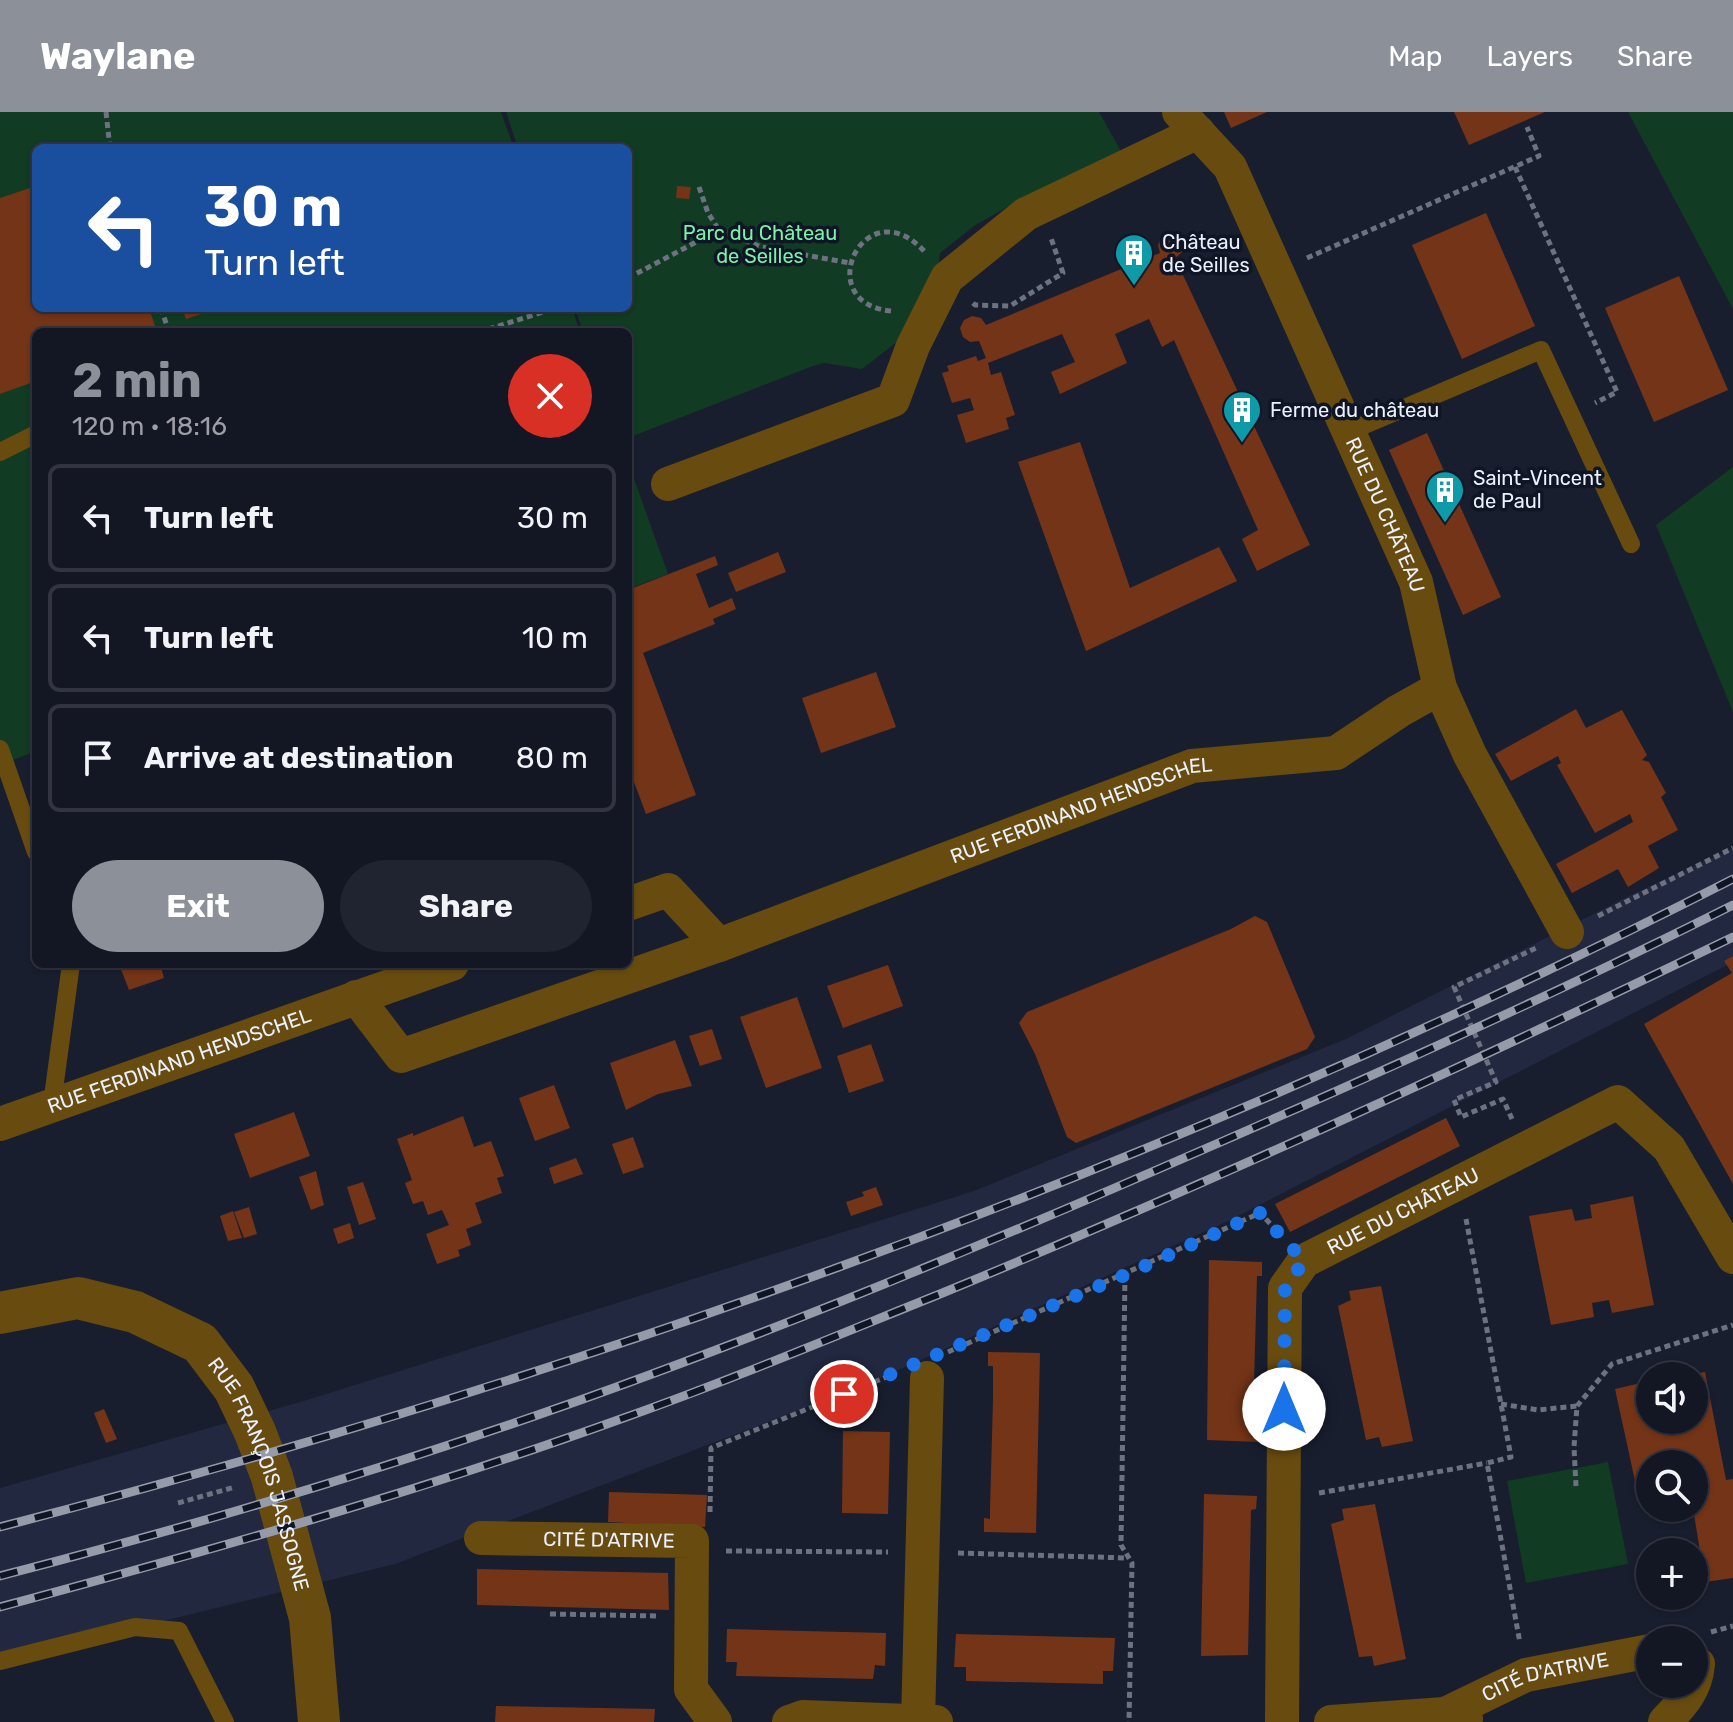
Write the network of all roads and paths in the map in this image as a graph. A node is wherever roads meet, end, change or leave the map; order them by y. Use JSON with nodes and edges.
{"nodes":[{"id":1,"x":106,"y":112,"type":"edge"},
{"id":2,"x":1188,"y":122,"type":"edge"},
{"id":3,"x":1527,"y":127,"type":"dead end"},
{"id":4,"x":110,"y":144,"type":"edge"},
{"id":5,"x":1515,"y":167,"type":"junction"},
{"id":6,"x":699,"y":187,"type":"dead end"},
{"id":7,"x":1040,"y":207,"type":"junction"},
{"id":8,"x":719,"y":230,"type":"junction"},
{"id":9,"x":850,"y":263,"type":"junction"},
{"id":10,"x":1276,"y":271,"type":"junction"},
{"id":11,"x":632,"y":276,"type":"edge"},
{"id":12,"x":947,"y":278,"type":"junction"},
{"id":13,"x":543,"y":312,"type":"edge"},
{"id":14,"x":927,"y":314,"type":"junction"},
{"id":15,"x":492,"y":328,"type":"edge"},
{"id":16,"x":1571,"y":414,"type":"junction"},
{"id":17,"x":1348,"y":432,"type":"junction"},
{"id":18,"x":32,"y":436,"type":"edge"},
{"id":19,"x":0,"y":452,"type":"edge"},
{"id":20,"x":668,"y":484,"type":"dead end"},
{"id":21,"x":1631,"y":544,"type":"dead end"},
{"id":22,"x":1440,"y":688,"type":"junction"},
{"id":23,"x":0,"y":749,"type":"edge"},
{"id":24,"x":32,"y":841,"type":"edge"},
{"id":25,"x":1730,"y":849,"type":"edge"},
{"id":26,"x":632,"y":903,"type":"edge"},
{"id":27,"x":1567,"y":932,"type":"joint"},
{"id":28,"x":719,"y":945,"type":"junction"},
{"id":29,"x":1527,"y":954,"type":"dead end"},
{"id":30,"x":70,"y":968,"type":"edge"},
{"id":31,"x":440,"y":968,"type":"edge"},
{"id":32,"x":356,"y":997,"type":"junction"},
{"id":33,"x":1503,"y":1099,"type":"dead end"},
{"id":34,"x":52,"y":1104,"type":"junction"},
{"id":35,"x":0,"y":1124,"type":"edge"},
{"id":36,"x":1460,"y":1184,"type":"junction"},
{"id":37,"x":1733,"y":1257,"type":"edge"},
{"id":38,"x":1304,"y":1261,"type":"junction"},
{"id":39,"x":1125,"y":1275,"type":"junction"},
{"id":40,"x":0,"y":1313,"type":"edge"},
{"id":41,"x":1733,"y":1325,"type":"edge"},
{"id":42,"x":920,"y":1369,"type":"junction"},
{"id":43,"x":1501,"y":1404,"type":"junction"},
{"id":44,"x":1577,"y":1406,"type":"junction"},
{"id":45,"x":1487,"y":1463,"type":"junction"},
{"id":46,"x":272,"y":1477,"type":"junction"},
{"id":47,"x":1576,"y":1486,"type":"dead end"},
{"id":48,"x":1284,"y":1499,"type":"junction"},
{"id":49,"x":178,"y":1503,"type":"dead end"},
{"id":50,"x":710,"y":1521,"type":"dead end"},
{"id":51,"x":481,"y":1538,"type":"dead end"},
{"id":52,"x":550,"y":1614,"type":"dead end"},
{"id":53,"x":691,"y":1616,"type":"junction"},
{"id":54,"x":1636,"y":1654,"type":"edge"},
{"id":55,"x":0,"y":1661,"type":"edge"},
{"id":56,"x":1526,"y":1675,"type":"junction"},
{"id":57,"x":1687,"y":1698,"type":"edge"},
{"id":58,"x":1461,"y":1718,"type":"edge"},
{"id":59,"x":918,"y":1721,"type":"edge"},
{"id":60,"x":225,"y":1722,"type":"edge"},
{"id":61,"x":319,"y":1722,"type":"edge"},
{"id":62,"x":715,"y":1722,"type":"edge"},
{"id":63,"x":789,"y":1722,"type":"edge"},
{"id":64,"x":936,"y":1722,"type":"edge"},
{"id":65,"x":1129,"y":1722,"type":"edge"},
{"id":66,"x":1282,"y":1722,"type":"edge"},
{"id":67,"x":1331,"y":1722,"type":"edge"},
{"id":68,"x":1665,"y":1722,"type":"edge"}],
"edges":[{"from":1,"to":4,"type":"path"},
{"from":2,"to":7,"type":"street"},
{"from":2,"to":10,"type":"street","name":"RUE DU CHÂTEAU"},
{"from":3,"to":5,"type":"path"},
{"from":5,"to":10,"type":"path"},
{"from":5,"to":16,"type":"path"},
{"from":6,"to":8,"type":"path"},
{"from":7,"to":12,"type":"street"},
{"from":7,"to":12,"type":"path"},
{"from":8,"to":9,"type":"path"},
{"from":8,"to":11,"type":"path"},
{"from":9,"to":12,"type":"path"},
{"from":9,"to":14,"type":"path"},
{"from":10,"to":17,"type":"street","name":"RUE DU CHÂTEAU"},
{"from":12,"to":14,"type":"street"},
{"from":13,"to":15,"type":"path"},
{"from":14,"to":20,"type":"street"},
{"from":16,"to":17,"type":"lane"},
{"from":16,"to":21,"type":"lane"},
{"from":17,"to":22,"type":"street","name":"RUE DU CHÂTEAU"},
{"from":18,"to":19,"type":"lane"},
{"from":22,"to":27,"type":"street","name":"RUE DU CHÂTEAU"},
{"from":22,"to":28,"type":"street","name":"RUE FERDINAND HENDSCHEL"},
{"from":23,"to":24,"type":"lane"},
{"from":25,"to":27,"type":"path"},
{"from":26,"to":28,"type":"street"},
{"from":28,"to":32,"type":"street","name":"RUE FERDINAND HENDSCHEL"},
{"from":29,"to":33,"type":"path"},
{"from":30,"to":34,"type":"lane"},
{"from":31,"to":32,"type":"street","name":"RUE FERDINAND HENDSCHEL"},
{"from":32,"to":34,"type":"street","name":"RUE FERDINAND HENDSCHEL"},
{"from":34,"to":35,"type":"street","name":"RUE FERDINAND HENDSCHEL"},
{"from":36,"to":37,"type":"street","name":"RUE DU CHÂTEAU"},
{"from":36,"to":38,"type":"street","name":"RUE DU CHÂTEAU"},
{"from":36,"to":43,"type":"path"},
{"from":38,"to":39,"type":"path"},
{"from":38,"to":48,"type":"street","name":"RUE DU CHÂTEAU"},
{"from":39,"to":42,"type":"path"},
{"from":39,"to":65,"type":"path"},
{"from":40,"to":46,"type":"street","name":"RUE FRANÇOIS JASSOGNE"},
{"from":41,"to":44,"type":"path"},
{"from":42,"to":50,"type":"path"},
{"from":42,"to":59,"type":"street"},
{"from":43,"to":44,"type":"path"},
{"from":43,"to":45,"type":"path"},
{"from":44,"to":47,"type":"path"},
{"from":45,"to":48,"type":"path"},
{"from":45,"to":56,"type":"path"},
{"from":46,"to":49,"type":"path"},
{"from":46,"to":61,"type":"street","name":"RUE FRANÇOIS JASSOGNE"},
{"from":48,"to":66,"type":"street","name":"RUE DU CHÂTEAU"},
{"from":51,"to":53,"type":"street","name":"CITÉ D'ATRIVE"},
{"from":52,"to":53,"type":"path"},
{"from":53,"to":62,"type":"street","name":"CITÉ D'ATRIVE"},
{"from":54,"to":56,"type":"street","name":"CITÉ D'ATRIVE"},
{"from":55,"to":60,"type":"lane"},
{"from":56,"to":58,"type":"street","name":"CITÉ D'ATRIVE"},
{"from":57,"to":68,"type":"street"},
{"from":58,"to":67,"type":"street","name":"CITÉ D'ATRIVE"},
{"from":59,"to":63,"type":"street"},
{"from":59,"to":64,"type":"street"}]}
